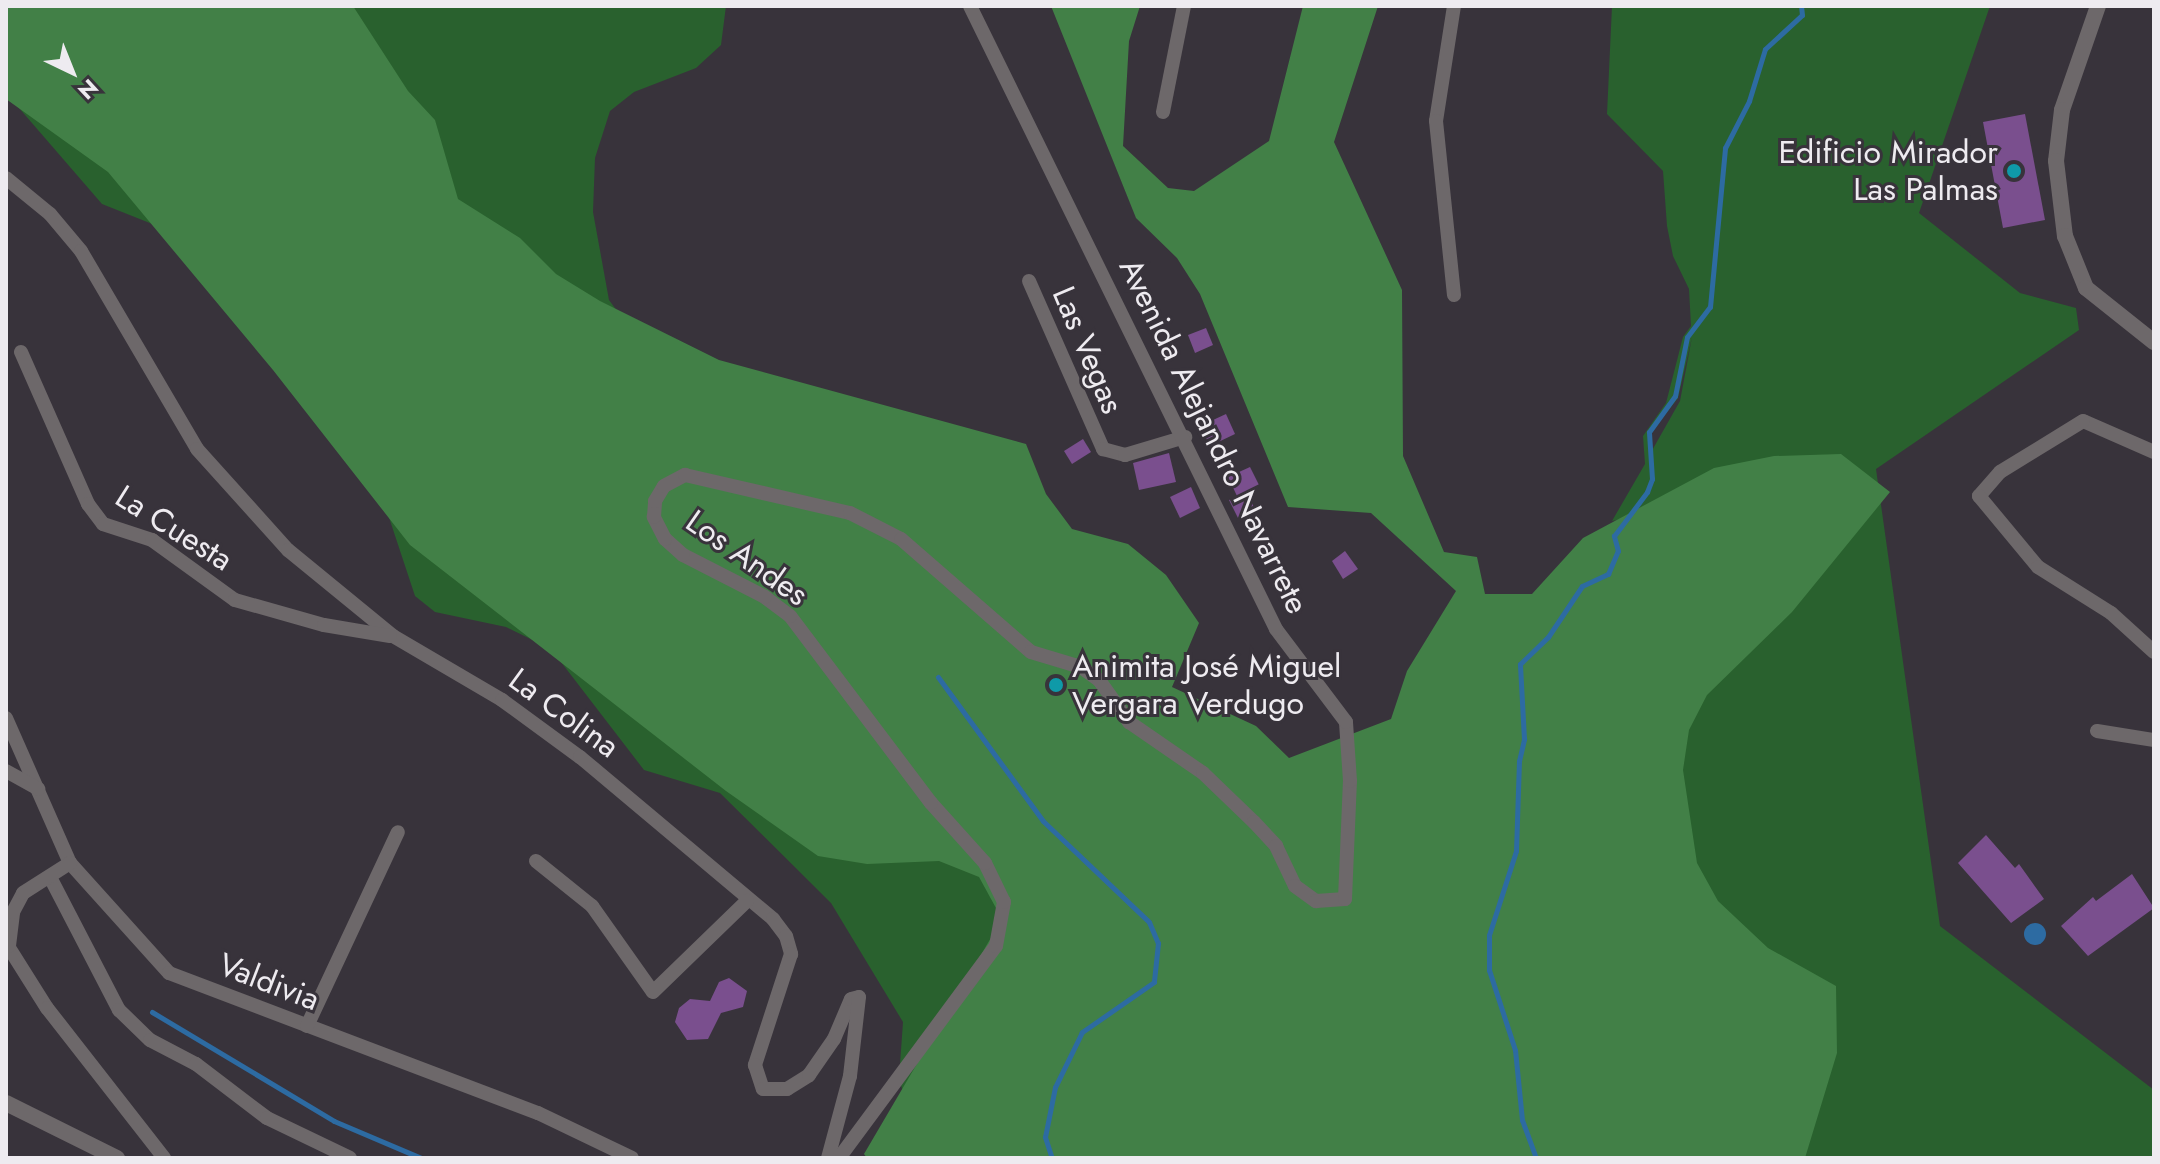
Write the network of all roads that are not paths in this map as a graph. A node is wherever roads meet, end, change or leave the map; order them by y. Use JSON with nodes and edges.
{"nodes":[{"id":1,"x":970,"y":6,"type":"edge"},
{"id":2,"x":1184,"y":6,"type":"edge"},
{"id":3,"x":1454,"y":6,"type":"edge"},
{"id":4,"x":2098,"y":6,"type":"edge"},
{"id":5,"x":1163,"y":112,"type":"dead end"},
{"id":6,"x":6,"y":178,"type":"edge"},
{"id":7,"x":1029,"y":281,"type":"dead end"},
{"id":8,"x":1454,"y":295,"type":"dead end"},
{"id":9,"x":2154,"y":342,"type":"edge"},
{"id":10,"x":21,"y":352,"type":"dead end"},
{"id":11,"x":1185,"y":437,"type":"junction"},
{"id":12,"x":2154,"y":452,"type":"edge"},
{"id":13,"x":393,"y":636,"type":"junction"},
{"id":14,"x":2154,"y":652,"type":"edge"},
{"id":15,"x":6,"y":718,"type":"edge"},
{"id":16,"x":2097,"y":731,"type":"dead end"},
{"id":17,"x":2154,"y":740,"type":"edge"},
{"id":18,"x":6,"y":771,"type":"edge"},
{"id":19,"x":39,"y":789,"type":"junction"},
{"id":20,"x":398,"y":832,"type":"dead end"},
{"id":21,"x":536,"y":861,"type":"dead end"},
{"id":22,"x":70,"y":863,"type":"junction"},
{"id":23,"x":51,"y":879,"type":"junction"},
{"id":24,"x":1345,"y":899,"type":"joint"},
{"id":25,"x":747,"y":901,"type":"junction"},
{"id":26,"x":8,"y":944,"type":"edge"},
{"id":27,"x":307,"y":1026,"type":"junction"},
{"id":28,"x":6,"y":1103,"type":"edge"},
{"id":29,"x":117,"y":1158,"type":"edge"},
{"id":30,"x":164,"y":1158,"type":"edge"},
{"id":31,"x":350,"y":1158,"type":"edge"},
{"id":32,"x":632,"y":1158,"type":"edge"},
{"id":33,"x":828,"y":1158,"type":"edge"},
{"id":34,"x":839,"y":1158,"type":"edge"}],
"edges":[{"from":1,"to":11,"type":"street","name":"Avenida Alejandro Navarrete"},
{"from":2,"to":5,"type":"street"},
{"from":3,"to":8,"type":"street"},
{"from":4,"to":9,"type":"street"},
{"from":6,"to":13,"type":"street","name":"La Colina"},
{"from":7,"to":11,"type":"street","name":"Las Vegas"},
{"from":10,"to":13,"type":"street","name":"La Cuesta"},
{"from":11,"to":24,"type":"street","name":"Avenida Alejandro Navarrete"},
{"from":12,"to":14,"type":"street"},
{"from":13,"to":25,"type":"street","name":"La Colina"},
{"from":15,"to":19,"type":"street","name":"Valdivia"},
{"from":16,"to":17,"type":"street"},
{"from":18,"to":19,"type":"street"},
{"from":19,"to":22,"type":"street","name":"Valdivia"},
{"from":20,"to":27,"type":"street"},
{"from":21,"to":25,"type":"street"},
{"from":22,"to":23,"type":"street"},
{"from":22,"to":27,"type":"street","name":"Valdivia"},
{"from":23,"to":26,"type":"street"},
{"from":23,"to":31,"type":"street"},
{"from":24,"to":34,"type":"street","name":"Los Andes"},
{"from":25,"to":33,"type":"street","name":"La Colina"},
{"from":26,"to":30,"type":"street"},
{"from":27,"to":32,"type":"street","name":"Valdivia"},
{"from":28,"to":29,"type":"street"}]}
